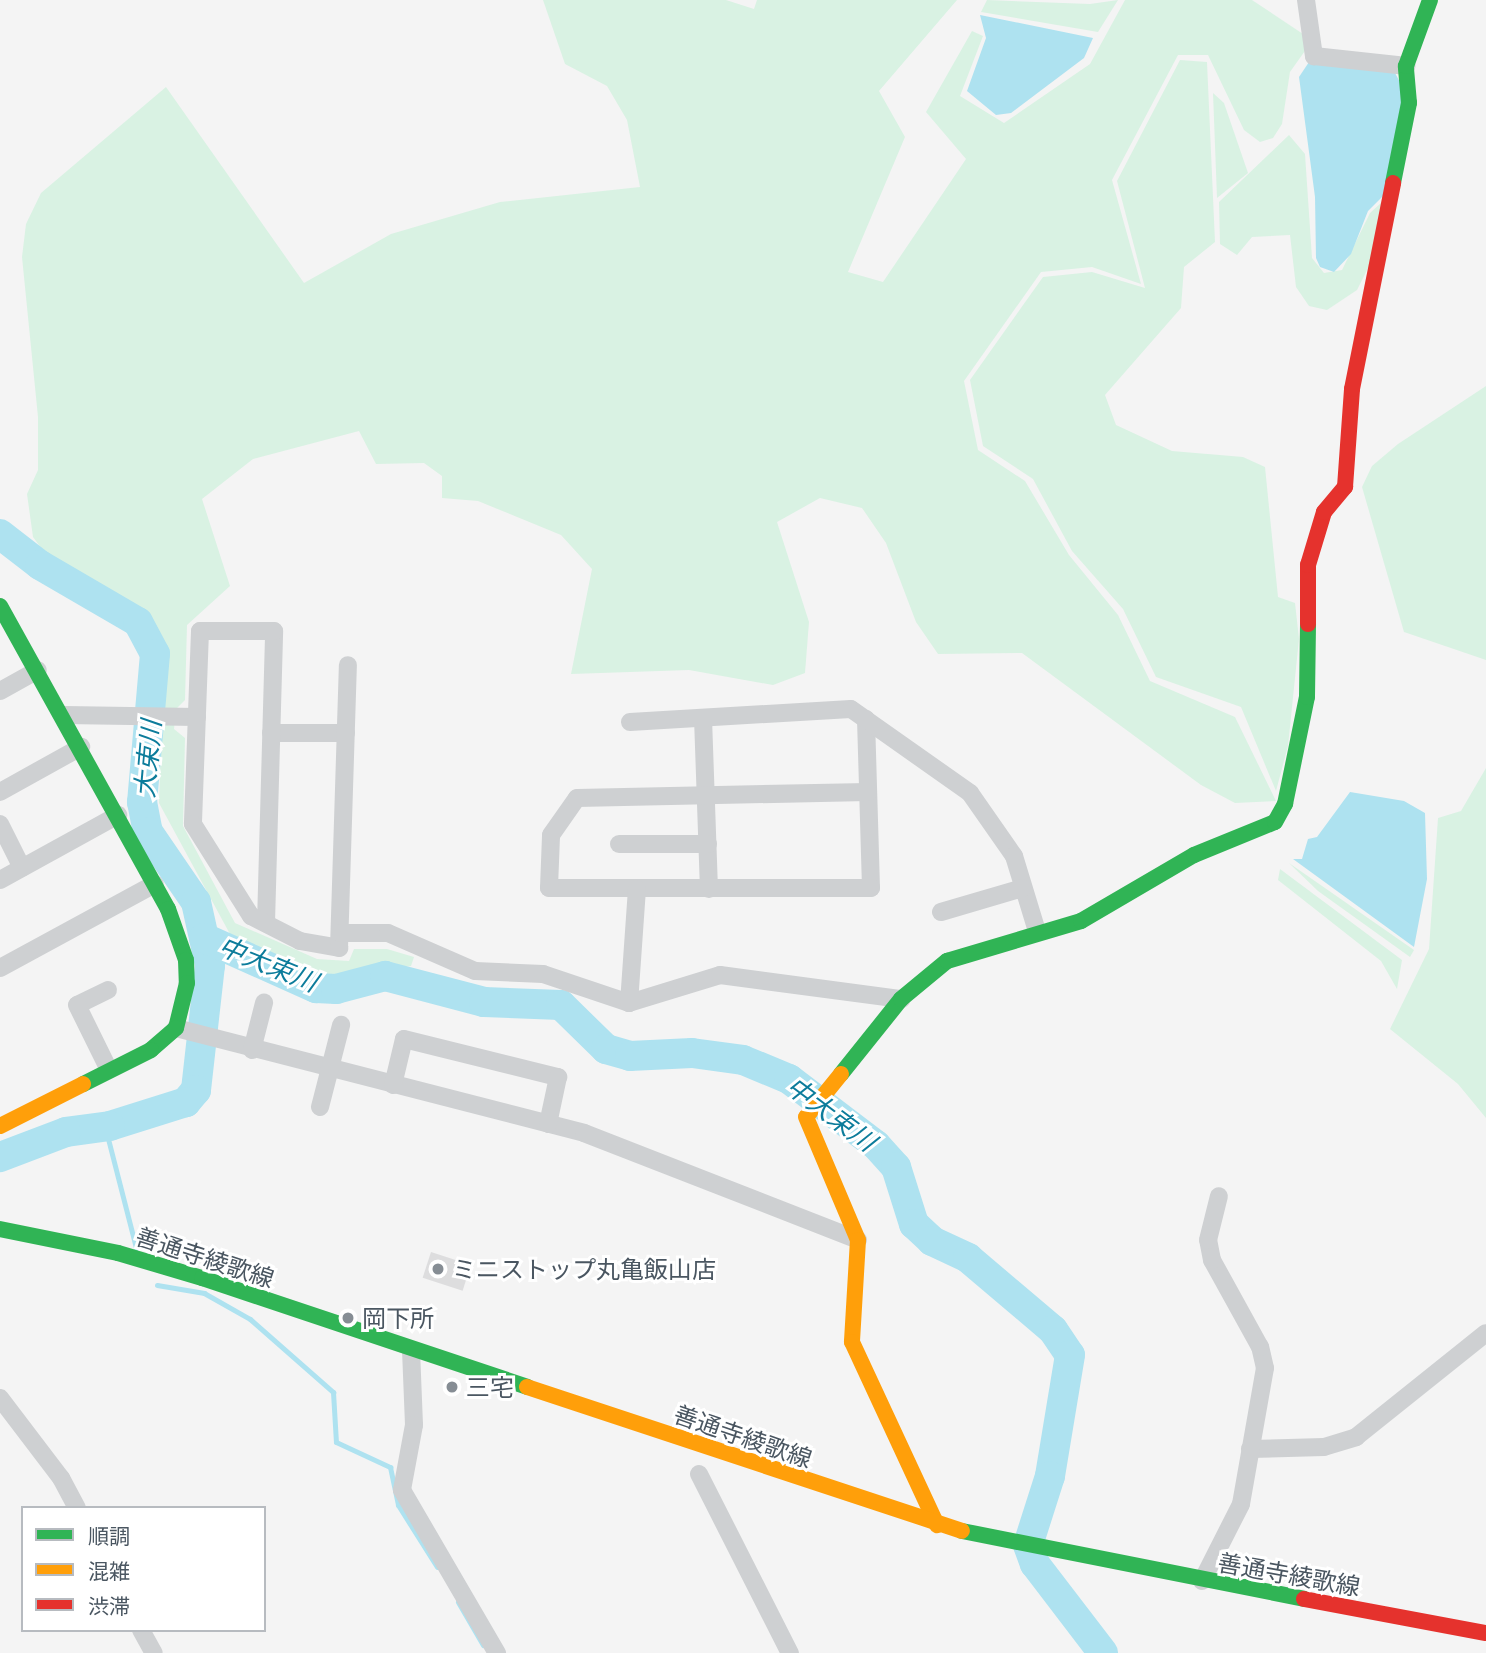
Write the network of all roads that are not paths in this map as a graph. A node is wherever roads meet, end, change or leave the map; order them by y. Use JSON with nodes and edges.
{"nodes":[{"id":1,"x":1306,"y":0,"type":"edge"},
{"id":2,"x":1430,"y":0,"type":"edge"},
{"id":3,"x":1406,"y":66,"type":"junction"},
{"id":4,"x":0,"y":606,"type":"edge"},
{"id":5,"x":348,"y":666,"type":"dead end"},
{"id":6,"x":38,"y":670,"type":"junction"},
{"id":7,"x":0,"y":691,"type":"edge"},
{"id":8,"x":64,"y":715,"type":"junction"},
{"id":9,"x":197,"y":717,"type":"junction"},
{"id":10,"x":703,"y":718,"type":"junction"},
{"id":11,"x":866,"y":719,"type":"junction"},
{"id":12,"x":630,"y":722,"type":"dead end"},
{"id":13,"x":271,"y":733,"type":"junction"},
{"id":14,"x":346,"y":733,"type":"junction"},
{"id":15,"x":81,"y":747,"type":"junction"},
{"id":16,"x":0,"y":792,"type":"edge"},
{"id":17,"x":868,"y":792,"type":"junction"},
{"id":18,"x":706,"y":794,"type":"junction"},
{"id":19,"x":118,"y":815,"type":"junction"},
{"id":20,"x":0,"y":824,"type":"edge"},
{"id":21,"x":619,"y":844,"type":"dead end"},
{"id":22,"x":708,"y":844,"type":"junction"},
{"id":23,"x":22,"y":868,"type":"junction"},
{"id":24,"x":0,"y":880,"type":"edge"},
{"id":25,"x":155,"y":884,"type":"junction"},
{"id":26,"x":1023,"y":888,"type":"junction"},
{"id":27,"x":638,"y":889,"type":"junction"},
{"id":28,"x":709,"y":889,"type":"junction"},
{"id":29,"x":941,"y":912,"type":"dead end"},
{"id":30,"x":266,"y":923,"type":"junction"},
{"id":31,"x":1037,"y":931,"type":"junction"},
{"id":32,"x":341,"y":933,"type":"junction"},
{"id":33,"x":0,"y":967,"type":"edge"},
{"id":34,"x":108,"y":990,"type":"dead end"},
{"id":35,"x":901,"y":999,"type":"junction"},
{"id":36,"x":264,"y":1003,"type":"dead end"},
{"id":37,"x":629,"y":1003,"type":"junction"},
{"id":38,"x":341,"y":1025,"type":"dead end"},
{"id":39,"x":181,"y":1030,"type":"junction"},
{"id":40,"x":253,"y":1050,"type":"junction"},
{"id":41,"x":330,"y":1069,"type":"junction"},
{"id":42,"x":109,"y":1070,"type":"junction"},
{"id":43,"x":393,"y":1085,"type":"junction"},
{"id":44,"x":320,"y":1107,"type":"dead end"},
{"id":45,"x":548,"y":1124,"type":"junction"},
{"id":46,"x":0,"y":1126,"type":"edge"},
{"id":47,"x":1219,"y":1196,"type":"dead end"},
{"id":48,"x":0,"y":1229,"type":"edge"},
{"id":49,"x":858,"y":1240,"type":"junction"},
{"id":50,"x":1486,"y":1333,"type":"edge"},
{"id":51,"x":411,"y":1350,"type":"junction"},
{"id":52,"x":0,"y":1398,"type":"edge"},
{"id":53,"x":1250,"y":1449,"type":"junction"},
{"id":54,"x":699,"y":1474,"type":"dead end"},
{"id":55,"x":76,"y":1506,"type":"edge"},
{"id":56,"x":937,"y":1525,"type":"junction"},
{"id":57,"x":1202,"y":1581,"type":"junction"},
{"id":58,"x":142,"y":1632,"type":"edge"},
{"id":59,"x":1486,"y":1633,"type":"edge"},
{"id":60,"x":154,"y":1653,"type":"edge"},
{"id":61,"x":497,"y":1653,"type":"edge"},
{"id":62,"x":790,"y":1653,"type":"edge"}],
"edges":[{"from":1,"to":3,"type":"street"},
{"from":2,"to":3,"type":"street"},
{"from":3,"to":31,"type":"street"},
{"from":4,"to":6,"type":"street"},
{"from":5,"to":14,"type":"street"},
{"from":6,"to":7,"type":"street"},
{"from":6,"to":8,"type":"street"},
{"from":8,"to":9,"type":"street"},
{"from":8,"to":15,"type":"street"},
{"from":9,"to":13,"type":"street"},
{"from":9,"to":30,"type":"street"},
{"from":10,"to":11,"type":"street"},
{"from":10,"to":12,"type":"street"},
{"from":10,"to":18,"type":"street"},
{"from":11,"to":17,"type":"street"},
{"from":11,"to":26,"type":"street"},
{"from":13,"to":14,"type":"street"},
{"from":13,"to":30,"type":"street"},
{"from":14,"to":32,"type":"street"},
{"from":15,"to":16,"type":"street"},
{"from":15,"to":19,"type":"street"},
{"from":17,"to":18,"type":"street"},
{"from":17,"to":28,"type":"street"},
{"from":18,"to":22,"type":"street"},
{"from":18,"to":27,"type":"street"},
{"from":19,"to":23,"type":"street"},
{"from":19,"to":25,"type":"street"},
{"from":20,"to":23,"type":"street"},
{"from":21,"to":22,"type":"street"},
{"from":22,"to":28,"type":"street"},
{"from":23,"to":24,"type":"street"},
{"from":25,"to":33,"type":"street"},
{"from":25,"to":39,"type":"street"},
{"from":26,"to":29,"type":"street"},
{"from":26,"to":31,"type":"street"},
{"from":27,"to":28,"type":"street"},
{"from":27,"to":37,"type":"street"},
{"from":30,"to":32,"type":"street"},
{"from":31,"to":35,"type":"street"},
{"from":32,"to":37,"type":"street"},
{"from":34,"to":42,"type":"street"},
{"from":35,"to":37,"type":"street"},
{"from":35,"to":49,"type":"street"},
{"from":36,"to":40,"type":"street"},
{"from":38,"to":41,"type":"street"},
{"from":39,"to":40,"type":"street"},
{"from":39,"to":42,"type":"street"},
{"from":40,"to":41,"type":"street"},
{"from":41,"to":43,"type":"street"},
{"from":41,"to":44,"type":"street"},
{"from":42,"to":46,"type":"street"},
{"from":43,"to":45,"type":"street"},
{"from":43,"to":45,"type":"street"},
{"from":45,"to":49,"type":"street"},
{"from":47,"to":53,"type":"street"},
{"from":48,"to":51,"type":"street","name":"善通寺綾歌線"},
{"from":49,"to":56,"type":"street"},
{"from":50,"to":53,"type":"street"},
{"from":51,"to":56,"type":"street","name":"善通寺綾歌線"},
{"from":51,"to":61,"type":"street"},
{"from":52,"to":55,"type":"street"},
{"from":53,"to":57,"type":"street"},
{"from":54,"to":62,"type":"street"},
{"from":56,"to":57,"type":"street","name":"善通寺綾歌線"},
{"from":57,"to":59,"type":"street","name":"善通寺綾歌線"},
{"from":58,"to":60,"type":"street"}]}
